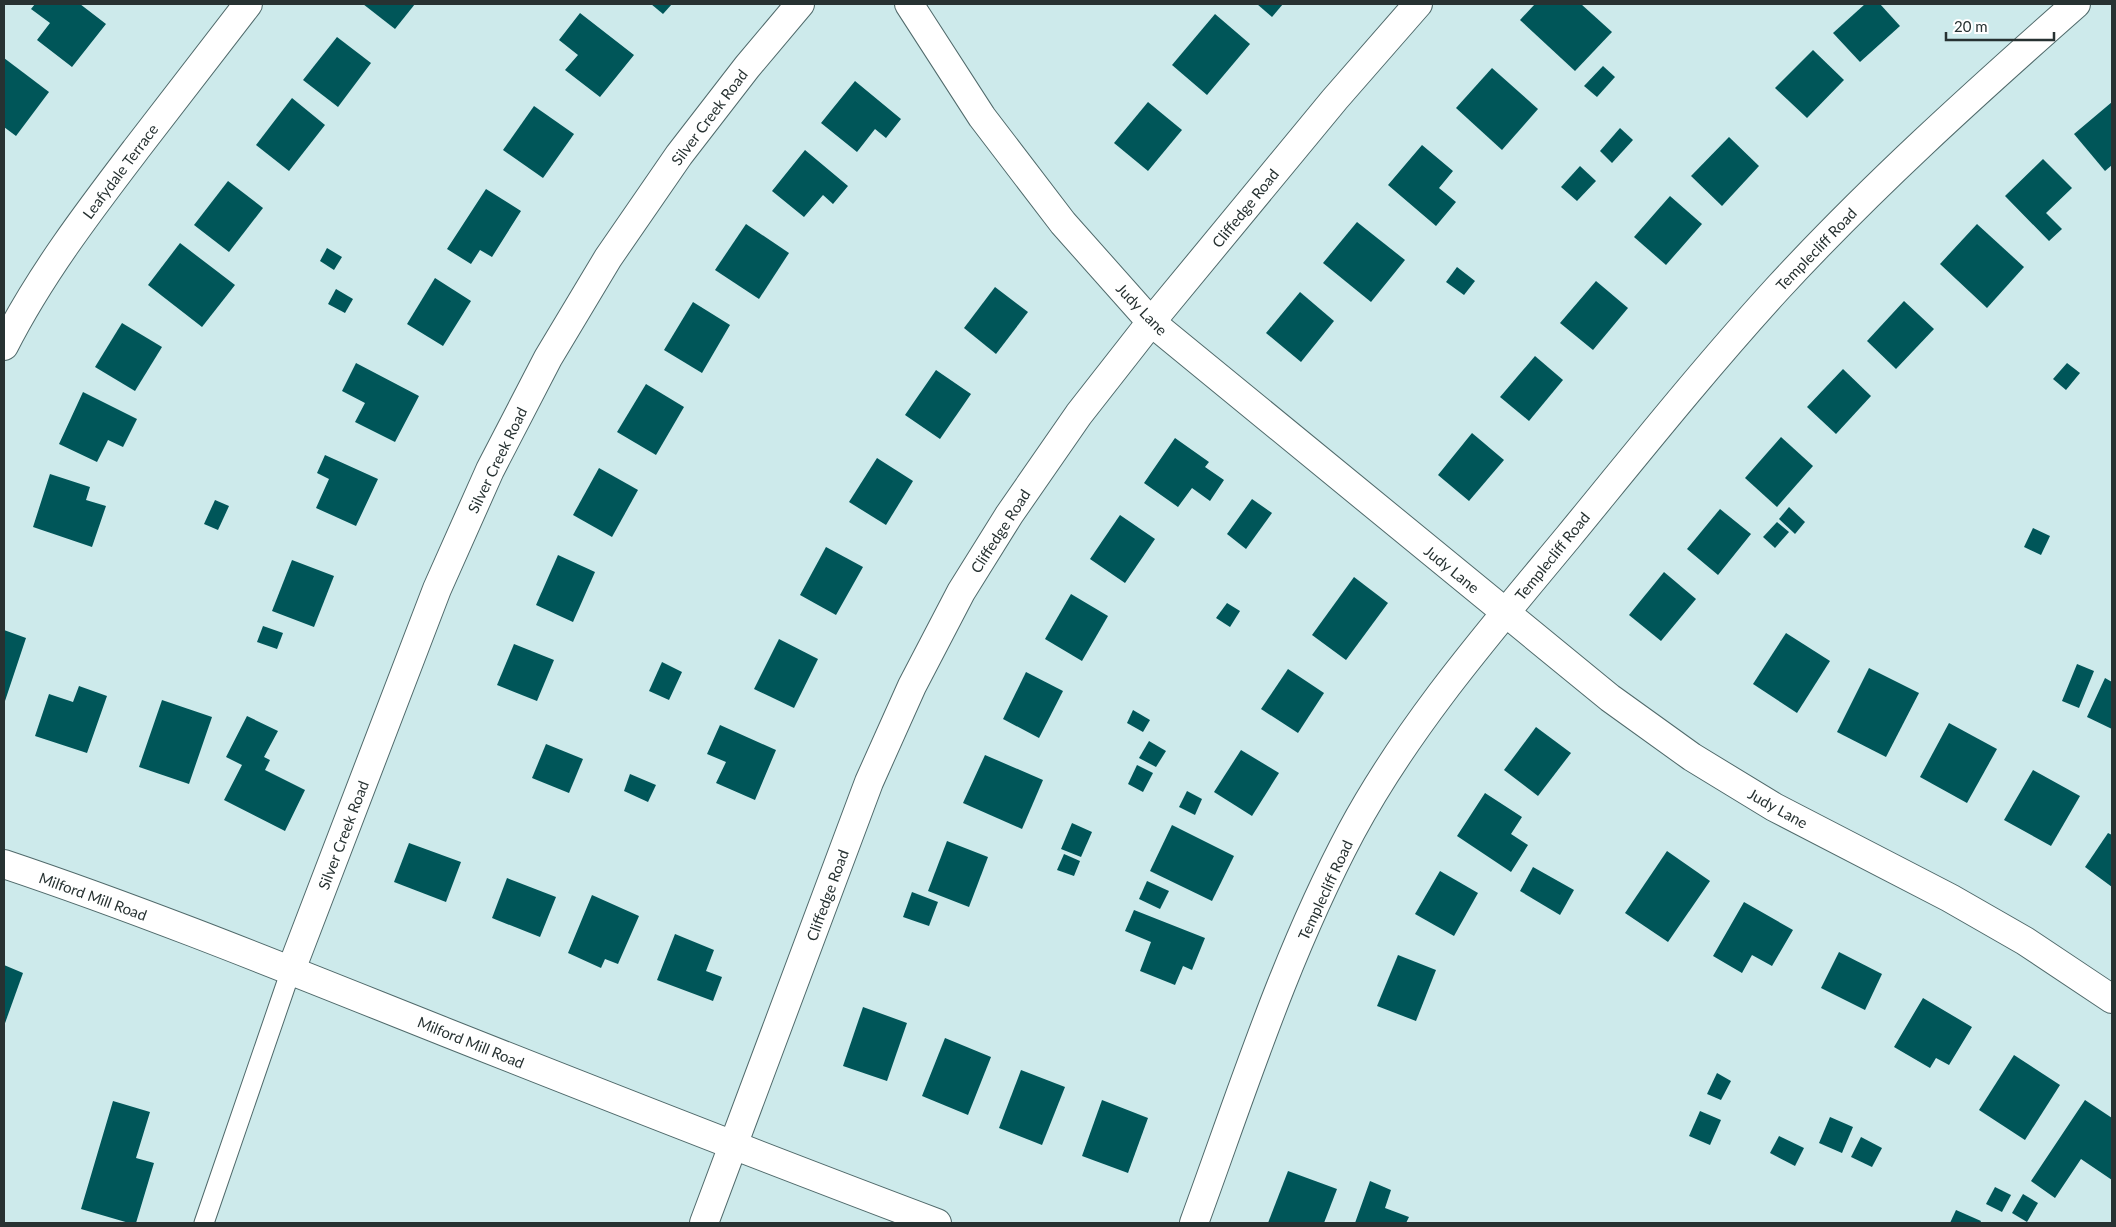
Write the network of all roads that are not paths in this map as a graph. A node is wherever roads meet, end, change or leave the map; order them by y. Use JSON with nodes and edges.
{"nodes":[{"id":1,"x":248,"y":4,"type":"edge"},
{"id":2,"x":800,"y":4,"type":"edge"},
{"id":3,"x":909,"y":4,"type":"edge"},
{"id":4,"x":1418,"y":4,"type":"edge"},
{"id":5,"x":2076,"y":4,"type":"edge"},
{"id":6,"x":1151,"y":322,"type":"junction"},
{"id":7,"x":4,"y":346,"type":"edge"},
{"id":8,"x":1505,"y":613,"type":"junction"},
{"id":9,"x":4,"y":864,"type":"edge"},
{"id":10,"x":291,"y":970,"type":"junction"},
{"id":11,"x":2112,"y":999,"type":"edge"},
{"id":12,"x":733,"y":1147,"type":"junction"},
{"id":13,"x":204,"y":1223,"type":"edge"},
{"id":14,"x":704,"y":1223,"type":"edge"},
{"id":15,"x":937,"y":1223,"type":"edge"},
{"id":16,"x":1194,"y":1223,"type":"edge"}],
"edges":[{"from":1,"to":7,"type":"street","name":"Leafydale Terrace"},
{"from":2,"to":10,"type":"street","name":"Silver Creek Road"},
{"from":3,"to":6,"type":"street","name":"Judy Lane"},
{"from":4,"to":6,"type":"street","name":"Cliffedge Road"},
{"from":5,"to":8,"type":"street","name":"Templecliff Road"},
{"from":6,"to":8,"type":"street","name":"Judy Lane"},
{"from":6,"to":12,"type":"street","name":"Cliffedge Road"},
{"from":8,"to":11,"type":"street","name":"Judy Lane"},
{"from":8,"to":16,"type":"street","name":"Templecliff Road"},
{"from":9,"to":10,"type":"street","name":"Milford Mill Road"},
{"from":10,"to":12,"type":"street","name":"Milford Mill Road"},
{"from":10,"to":13,"type":"lane"},
{"from":12,"to":14,"type":"street","name":"Cliffedge Road"},
{"from":12,"to":15,"type":"street","name":"Milford Mill Road"}]}
